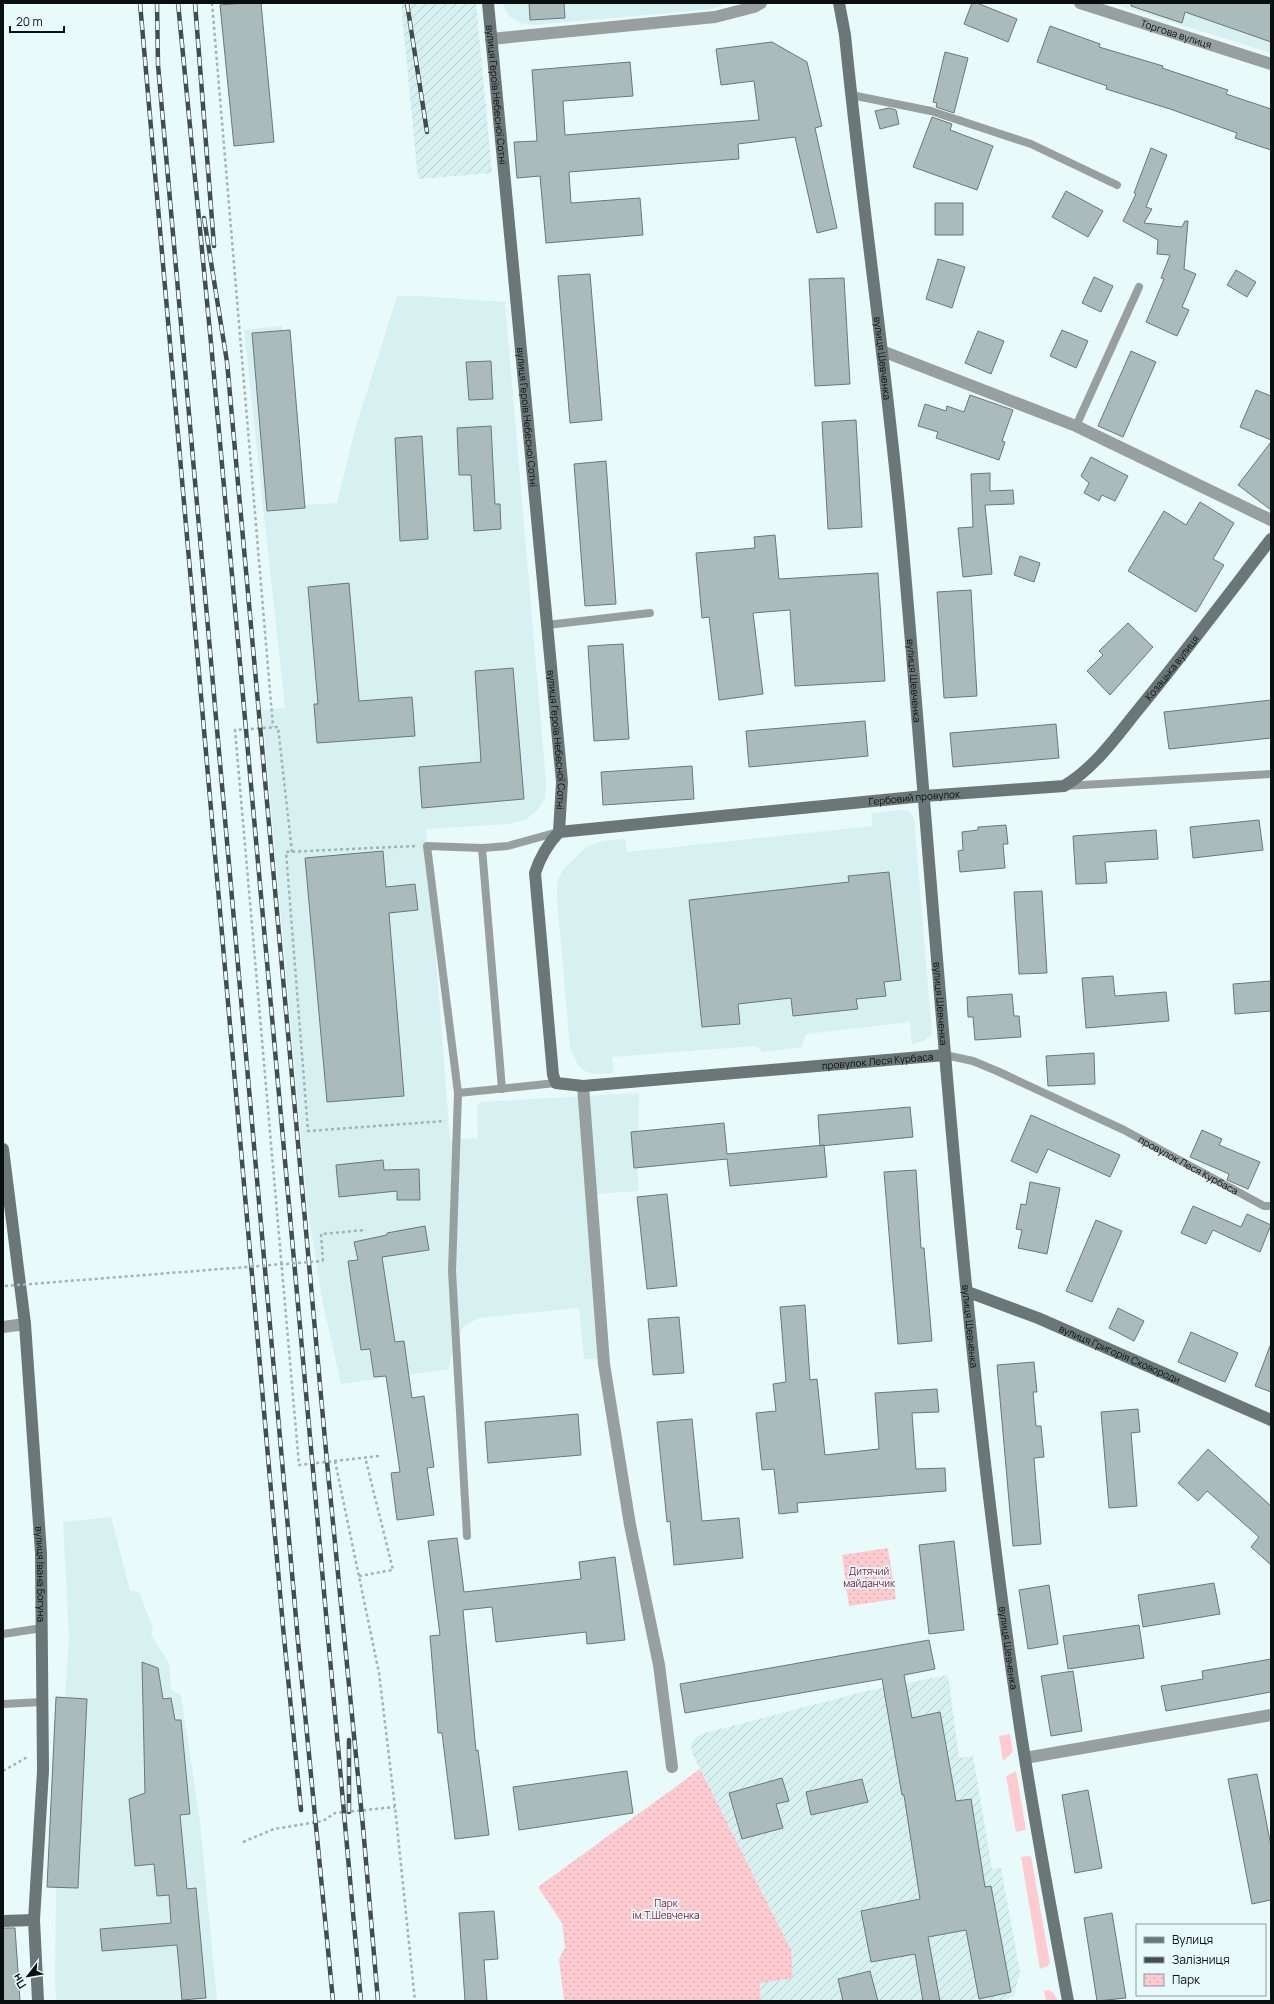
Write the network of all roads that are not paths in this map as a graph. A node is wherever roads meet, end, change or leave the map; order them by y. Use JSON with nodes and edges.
{"nodes":[{"id":1,"x":488,"y":3,"type":"edge"},
{"id":2,"x":761,"y":3,"type":"edge"},
{"id":3,"x":839,"y":3,"type":"edge"},
{"id":4,"x":1080,"y":3,"type":"edge"},
{"id":5,"x":491,"y":39,"type":"junction"},
{"id":6,"x":1271,"y":64,"type":"edge"},
{"id":7,"x":851,"y":95,"type":"junction"},
{"id":8,"x":1117,"y":185,"type":"dead end"},
{"id":9,"x":1139,"y":287,"type":"dead end"},
{"id":10,"x":882,"y":351,"type":"junction"},
{"id":11,"x":1076,"y":426,"type":"junction"},
{"id":12,"x":1271,"y":520,"type":"edge"},
{"id":13,"x":1271,"y":540,"type":"edge"},
{"id":14,"x":650,"y":613,"type":"dead end"},
{"id":15,"x":547,"y":625,"type":"junction"},
{"id":16,"x":1271,"y":774,"type":"edge"},
{"id":17,"x":1064,"y":786,"type":"junction"},
{"id":18,"x":924,"y":796,"type":"junction"},
{"id":19,"x":559,"y":832,"type":"junction"},
{"id":20,"x":482,"y":848,"type":"junction"},
{"id":21,"x":945,"y":1055,"type":"junction"},
{"id":22,"x":556,"y":1083,"type":"junction"},
{"id":23,"x":583,"y":1086,"type":"junction"},
{"id":24,"x":502,"y":1089,"type":"junction"},
{"id":25,"x":458,"y":1093,"type":"junction"},
{"id":26,"x":3,"y":1149,"type":"edge"},
{"id":27,"x":1271,"y":1206,"type":"edge"},
{"id":28,"x":968,"y":1292,"type":"junction"},
{"id":29,"x":25,"y":1324,"type":"junction"},
{"id":30,"x":3,"y":1327,"type":"edge"},
{"id":31,"x":1271,"y":1420,"type":"edge"},
{"id":32,"x":467,"y":1536,"type":"dead end"},
{"id":33,"x":42,"y":1628,"type":"junction"},
{"id":34,"x":3,"y":1634,"type":"edge"},
{"id":35,"x":42,"y":1702,"type":"junction"},
{"id":36,"x":3,"y":1704,"type":"edge"},
{"id":37,"x":1271,"y":1715,"type":"edge"},
{"id":38,"x":1025,"y":1758,"type":"junction"},
{"id":39,"x":672,"y":1767,"type":"dead end"},
{"id":40,"x":34,"y":1920,"type":"junction"},
{"id":41,"x":3,"y":1921,"type":"edge"},
{"id":42,"x":38,"y":2001,"type":"edge"},
{"id":43,"x":1068,"y":2001,"type":"edge"}],
"edges":[{"from":1,"to":5,"type":"street","name":"вулиця Героїв Небесної Сотні"},
{"from":2,"to":5,"type":"street"},
{"from":3,"to":7,"type":"street","name":"вулиця Шевченка"},
{"from":4,"to":6,"type":"street","name":"Торгова вулиця"},
{"from":5,"to":15,"type":"street","name":"вулиця Героїв Небесної Сотні"},
{"from":7,"to":8,"type":"lane"},
{"from":7,"to":10,"type":"street","name":"вулиця Шевченка"},
{"from":9,"to":11,"type":"lane"},
{"from":10,"to":11,"type":"street"},
{"from":10,"to":18,"type":"street","name":"вулиця Шевченка"},
{"from":11,"to":12,"type":"street"},
{"from":13,"to":17,"type":"street","name":"Козацька вулиця"},
{"from":14,"to":15,"type":"lane"},
{"from":15,"to":19,"type":"street","name":"вулиця Героїв Небесної Сотні"},
{"from":16,"to":17,"type":"lane","name":"Гербовий провулок"},
{"from":17,"to":18,"type":"street","name":"Гербовий провулок"},
{"from":18,"to":19,"type":"street","name":"Гербовий провулок"},
{"from":18,"to":21,"type":"street","name":"вулиця Шевченка"},
{"from":19,"to":20,"type":"lane"},
{"from":19,"to":22,"type":"street"},
{"from":20,"to":24,"type":"lane"},
{"from":20,"to":25,"type":"lane"},
{"from":21,"to":23,"type":"street","name":"провулок Леся Курбаса"},
{"from":21,"to":27,"type":"lane","name":"провулок Леся Курбаса"},
{"from":21,"to":28,"type":"street","name":"вулиця Шевченка"},
{"from":22,"to":23,"type":"street","name":"провулок Леся Курбаса"},
{"from":22,"to":24,"type":"lane"},
{"from":23,"to":39,"type":"street"},
{"from":24,"to":25,"type":"lane"},
{"from":25,"to":32,"type":"lane"},
{"from":26,"to":29,"type":"street","name":"вулиця Івана Богуна"},
{"from":28,"to":31,"type":"street","name":"вулиця Григорія Сковороди"},
{"from":28,"to":38,"type":"street","name":"вулиця Шевченка"},
{"from":29,"to":30,"type":"street"},
{"from":29,"to":33,"type":"street","name":"вулиця Івана Богуна"},
{"from":33,"to":34,"type":"lane"},
{"from":33,"to":35,"type":"street","name":"вулиця Івана Богуна"},
{"from":35,"to":36,"type":"lane"},
{"from":35,"to":40,"type":"street","name":"вулиця Івана Богуна"},
{"from":37,"to":38,"type":"street"},
{"from":38,"to":43,"type":"street","name":"вулиця Шевченка"},
{"from":40,"to":41,"type":"street"},
{"from":40,"to":42,"type":"street","name":"вулиця Івана Богуна"}]}
